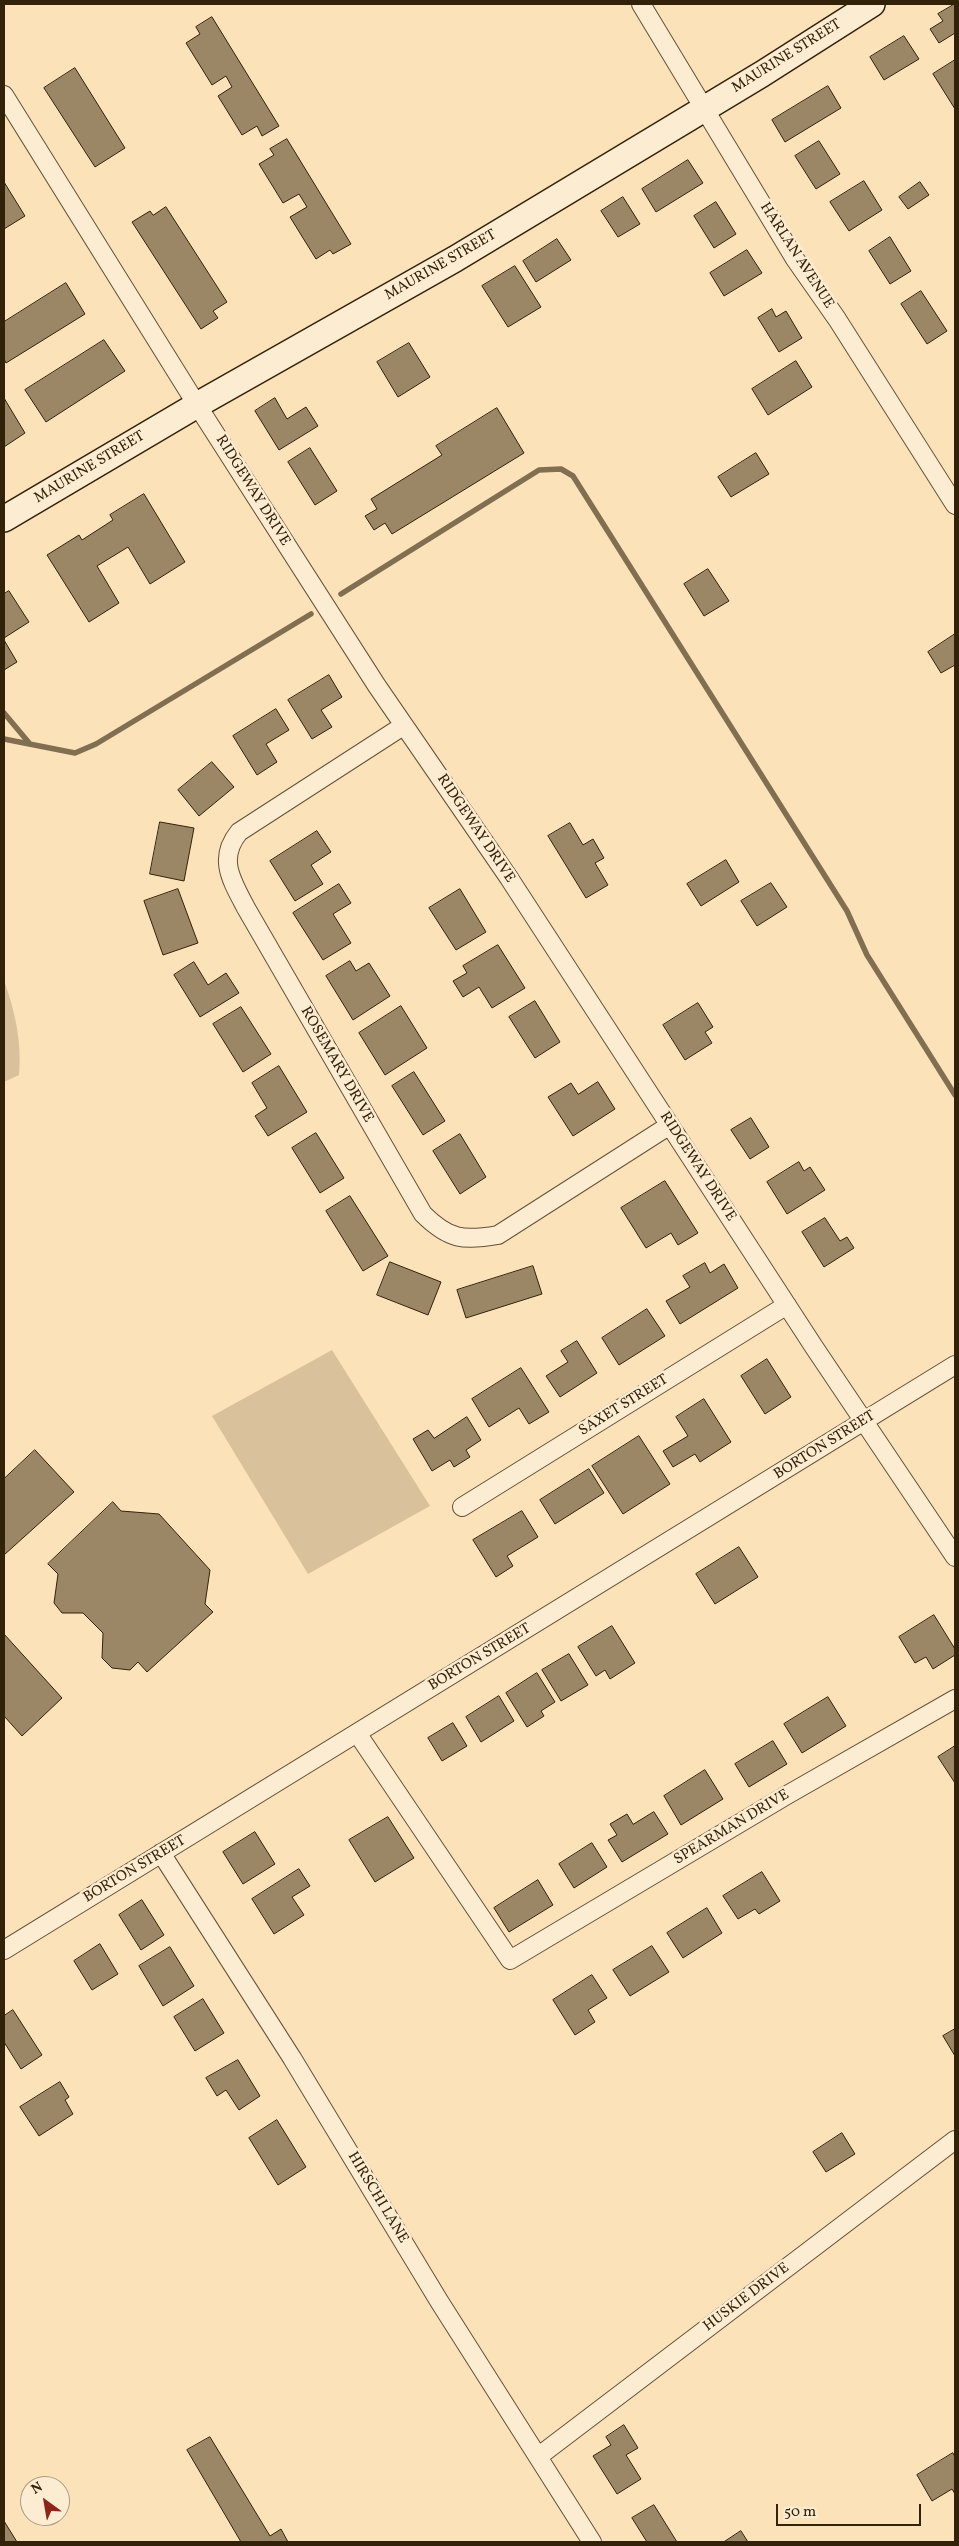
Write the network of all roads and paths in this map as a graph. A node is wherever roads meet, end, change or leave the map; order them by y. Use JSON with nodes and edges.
{"nodes":[{"id":1,"x":641,"y":4,"type":"edge"},
{"id":2,"x":872,"y":4,"type":"edge"},
{"id":3,"x":4,"y":95,"type":"edge"},
{"id":4,"x":705,"y":107,"type":"junction"},
{"id":5,"x":197,"y":405,"type":"junction"},
{"id":6,"x":955,"y":505,"type":"edge"},
{"id":7,"x":4,"y":519,"type":"edge"},
{"id":8,"x":403,"y":726,"type":"junction"},
{"id":9,"x":670,"y":1125,"type":"junction"},
{"id":10,"x":787,"y":1305,"type":"junction"},
{"id":11,"x":955,"y":1366,"type":"edge"},
{"id":12,"x":865,"y":1421,"type":"junction"},
{"id":13,"x":462,"y":1507,"type":"dead end"},
{"id":14,"x":955,"y":1557,"type":"edge"},
{"id":15,"x":955,"y":1699,"type":"edge"},
{"id":16,"x":357,"y":1733,"type":"junction"},
{"id":17,"x":161,"y":1853,"type":"junction"},
{"id":18,"x":4,"y":1950,"type":"edge"},
{"id":19,"x":955,"y":2140,"type":"edge"},
{"id":20,"x":539,"y":2456,"type":"junction"},
{"id":21,"x":592,"y":2542,"type":"edge"}],
"edges":[{"from":1,"to":4,"type":"street","name":"HARLAN AVENUE"},
{"from":2,"to":4,"type":"street","name":"MAURINE STREET"},
{"from":3,"to":5,"type":"street","name":"RIDGEWAY DRIVE"},
{"from":4,"to":5,"type":"street","name":"MAURINE STREET"},
{"from":4,"to":6,"type":"street","name":"HARLAN AVENUE"},
{"from":5,"to":7,"type":"street","name":"MAURINE STREET"},
{"from":5,"to":8,"type":"street","name":"RIDGEWAY DRIVE"},
{"from":8,"to":9,"type":"street","name":"RIDGEWAY DRIVE"},
{"from":8,"to":9,"type":"street","name":"ROSEMARY DRIVE"},
{"from":9,"to":10,"type":"street","name":"RIDGEWAY DRIVE"},
{"from":10,"to":12,"type":"street","name":"RIDGEWAY DRIVE"},
{"from":10,"to":13,"type":"street","name":"SAXET STREET"},
{"from":11,"to":12,"type":"street","name":"BORTON STREET"},
{"from":12,"to":14,"type":"street","name":"RIDGEWAY DRIVE"},
{"from":12,"to":16,"type":"street","name":"BORTON STREET"},
{"from":15,"to":16,"type":"street","name":"SPEARMAN DRIVE"},
{"from":16,"to":17,"type":"street","name":"BORTON STREET"},
{"from":17,"to":18,"type":"street","name":"BORTON STREET"},
{"from":17,"to":20,"type":"street","name":"HIRSCHI LANE"},
{"from":19,"to":20,"type":"street","name":"HUSKIE DRIVE"},
{"from":20,"to":21,"type":"street","name":"HIRSCHI LANE"}]}
